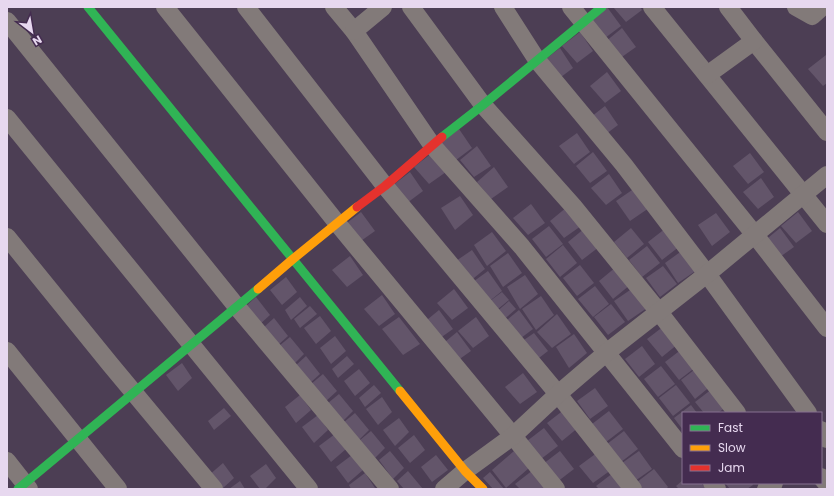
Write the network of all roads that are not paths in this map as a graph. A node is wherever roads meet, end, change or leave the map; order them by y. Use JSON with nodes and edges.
{"nodes":[{"id":1,"x":88,"y":7,"type":"edge"},
{"id":2,"x":165,"y":7,"type":"edge"},
{"id":3,"x":246,"y":7,"type":"edge"},
{"id":4,"x":334,"y":7,"type":"edge"},
{"id":5,"x":383,"y":7,"type":"edge"},
{"id":6,"x":411,"y":7,"type":"edge"},
{"id":7,"x":503,"y":7,"type":"edge"},
{"id":8,"x":572,"y":7,"type":"edge"},
{"id":9,"x":602,"y":7,"type":"edge"},
{"id":10,"x":652,"y":7,"type":"edge"},
{"id":11,"x":796,"y":7,"type":"edge"},
{"id":12,"x":822,"y":7,"type":"edge"},
{"id":13,"x":734,"y":8,"type":"edge"},
{"id":14,"x":7,"y":21,"type":"edge"},
{"id":15,"x":584,"y":22,"type":"junction"},
{"id":16,"x":354,"y":32,"type":"junction"},
{"id":17,"x":754,"y":40,"type":"junction"},
{"id":18,"x":537,"y":60,"type":"junction"},
{"id":19,"x":707,"y":74,"type":"junction"},
{"id":20,"x":483,"y":105,"type":"junction"},
{"id":21,"x":7,"y":118,"type":"edge"},
{"id":22,"x":827,"y":132,"type":"edge"},
{"id":23,"x":432,"y":145,"type":"junction"},
{"id":24,"x":827,"y":175,"type":"edge"},
{"id":25,"x":385,"y":186,"type":"junction"},
{"id":26,"x":804,"y":194,"type":"junction"},
{"id":27,"x":337,"y":223,"type":"junction"},
{"id":28,"x":827,"y":224,"type":"edge"},
{"id":29,"x":755,"y":235,"type":"junction"},
{"id":30,"x":7,"y":237,"type":"edge"},
{"id":31,"x":293,"y":259,"type":"junction"},
{"id":32,"x":707,"y":274,"type":"junction"},
{"id":33,"x":237,"y":307,"type":"junction"},
{"id":34,"x":659,"y":312,"type":"junction"},
{"id":35,"x":827,"y":328,"type":"edge"},
{"id":36,"x":191,"y":344,"type":"junction"},
{"id":37,"x":7,"y":351,"type":"edge"},
{"id":38,"x":606,"y":353,"type":"junction"},
{"id":39,"x":134,"y":392,"type":"junction"},
{"id":40,"x":558,"y":394,"type":"junction"},
{"id":41,"x":736,"y":412,"type":"edge"},
{"id":42,"x":807,"y":412,"type":"edge"},
{"id":43,"x":513,"y":436,"type":"junction"},
{"id":44,"x":78,"y":439,"type":"junction"},
{"id":45,"x":682,"y":448,"type":"edge"},
{"id":46,"x":7,"y":461,"type":"edge"},
{"id":47,"x":464,"y":471,"type":"junction"},
{"id":48,"x":24,"y":487,"type":"edge"},
{"id":49,"x":118,"y":489,"type":"edge"},
{"id":50,"x":214,"y":489,"type":"edge"},
{"id":51,"x":309,"y":489,"type":"edge"},
{"id":52,"x":390,"y":489,"type":"edge"},
{"id":53,"x":444,"y":489,"type":"edge"},
{"id":54,"x":484,"y":489,"type":"edge"},
{"id":55,"x":556,"y":489,"type":"edge"},
{"id":56,"x":633,"y":489,"type":"edge"}],
"edges":[{"from":1,"to":31,"type":"street"},
{"from":2,"to":27,"type":"street"},
{"from":3,"to":25,"type":"street"},
{"from":4,"to":16,"type":"street"},
{"from":5,"to":16,"type":"street"},
{"from":6,"to":20,"type":"street"},
{"from":7,"to":18,"type":"street"},
{"from":8,"to":15,"type":"street"},
{"from":9,"to":15,"type":"street"},
{"from":10,"to":19,"type":"street"},
{"from":11,"to":12,"type":"street"},
{"from":13,"to":17,"type":"street"},
{"from":14,"to":33,"type":"street"},
{"from":15,"to":18,"type":"street"},
{"from":15,"to":29,"type":"street"},
{"from":16,"to":23,"type":"street"},
{"from":17,"to":19,"type":"street"},
{"from":17,"to":22,"type":"street"},
{"from":18,"to":20,"type":"street"},
{"from":18,"to":32,"type":"street"},
{"from":19,"to":26,"type":"street"},
{"from":20,"to":23,"type":"street"},
{"from":20,"to":34,"type":"street"},
{"from":21,"to":36,"type":"street"},
{"from":23,"to":25,"type":"street"},
{"from":23,"to":38,"type":"street"},
{"from":24,"to":26,"type":"street"},
{"from":25,"to":27,"type":"street"},
{"from":25,"to":40,"type":"street"},
{"from":26,"to":28,"type":"street"},
{"from":26,"to":29,"type":"street"},
{"from":27,"to":31,"type":"street"},
{"from":27,"to":43,"type":"street"},
{"from":29,"to":32,"type":"street"},
{"from":29,"to":35,"type":"street"},
{"from":30,"to":39,"type":"street"},
{"from":31,"to":33,"type":"street"},
{"from":31,"to":47,"type":"street"},
{"from":32,"to":34,"type":"street"},
{"from":32,"to":42,"type":"street"},
{"from":33,"to":36,"type":"street"},
{"from":33,"to":52,"type":"street"},
{"from":34,"to":38,"type":"street"},
{"from":34,"to":41,"type":"street"},
{"from":36,"to":39,"type":"street"},
{"from":36,"to":51,"type":"street"},
{"from":37,"to":44,"type":"street"},
{"from":38,"to":40,"type":"street"},
{"from":38,"to":45,"type":"street"},
{"from":39,"to":44,"type":"street"},
{"from":39,"to":50,"type":"street"},
{"from":40,"to":43,"type":"street"},
{"from":40,"to":56,"type":"street"},
{"from":43,"to":47,"type":"street"},
{"from":43,"to":55,"type":"street"},
{"from":44,"to":48,"type":"street"},
{"from":44,"to":49,"type":"street"},
{"from":46,"to":48,"type":"street"},
{"from":47,"to":53,"type":"street"},
{"from":47,"to":54,"type":"street"}]}
